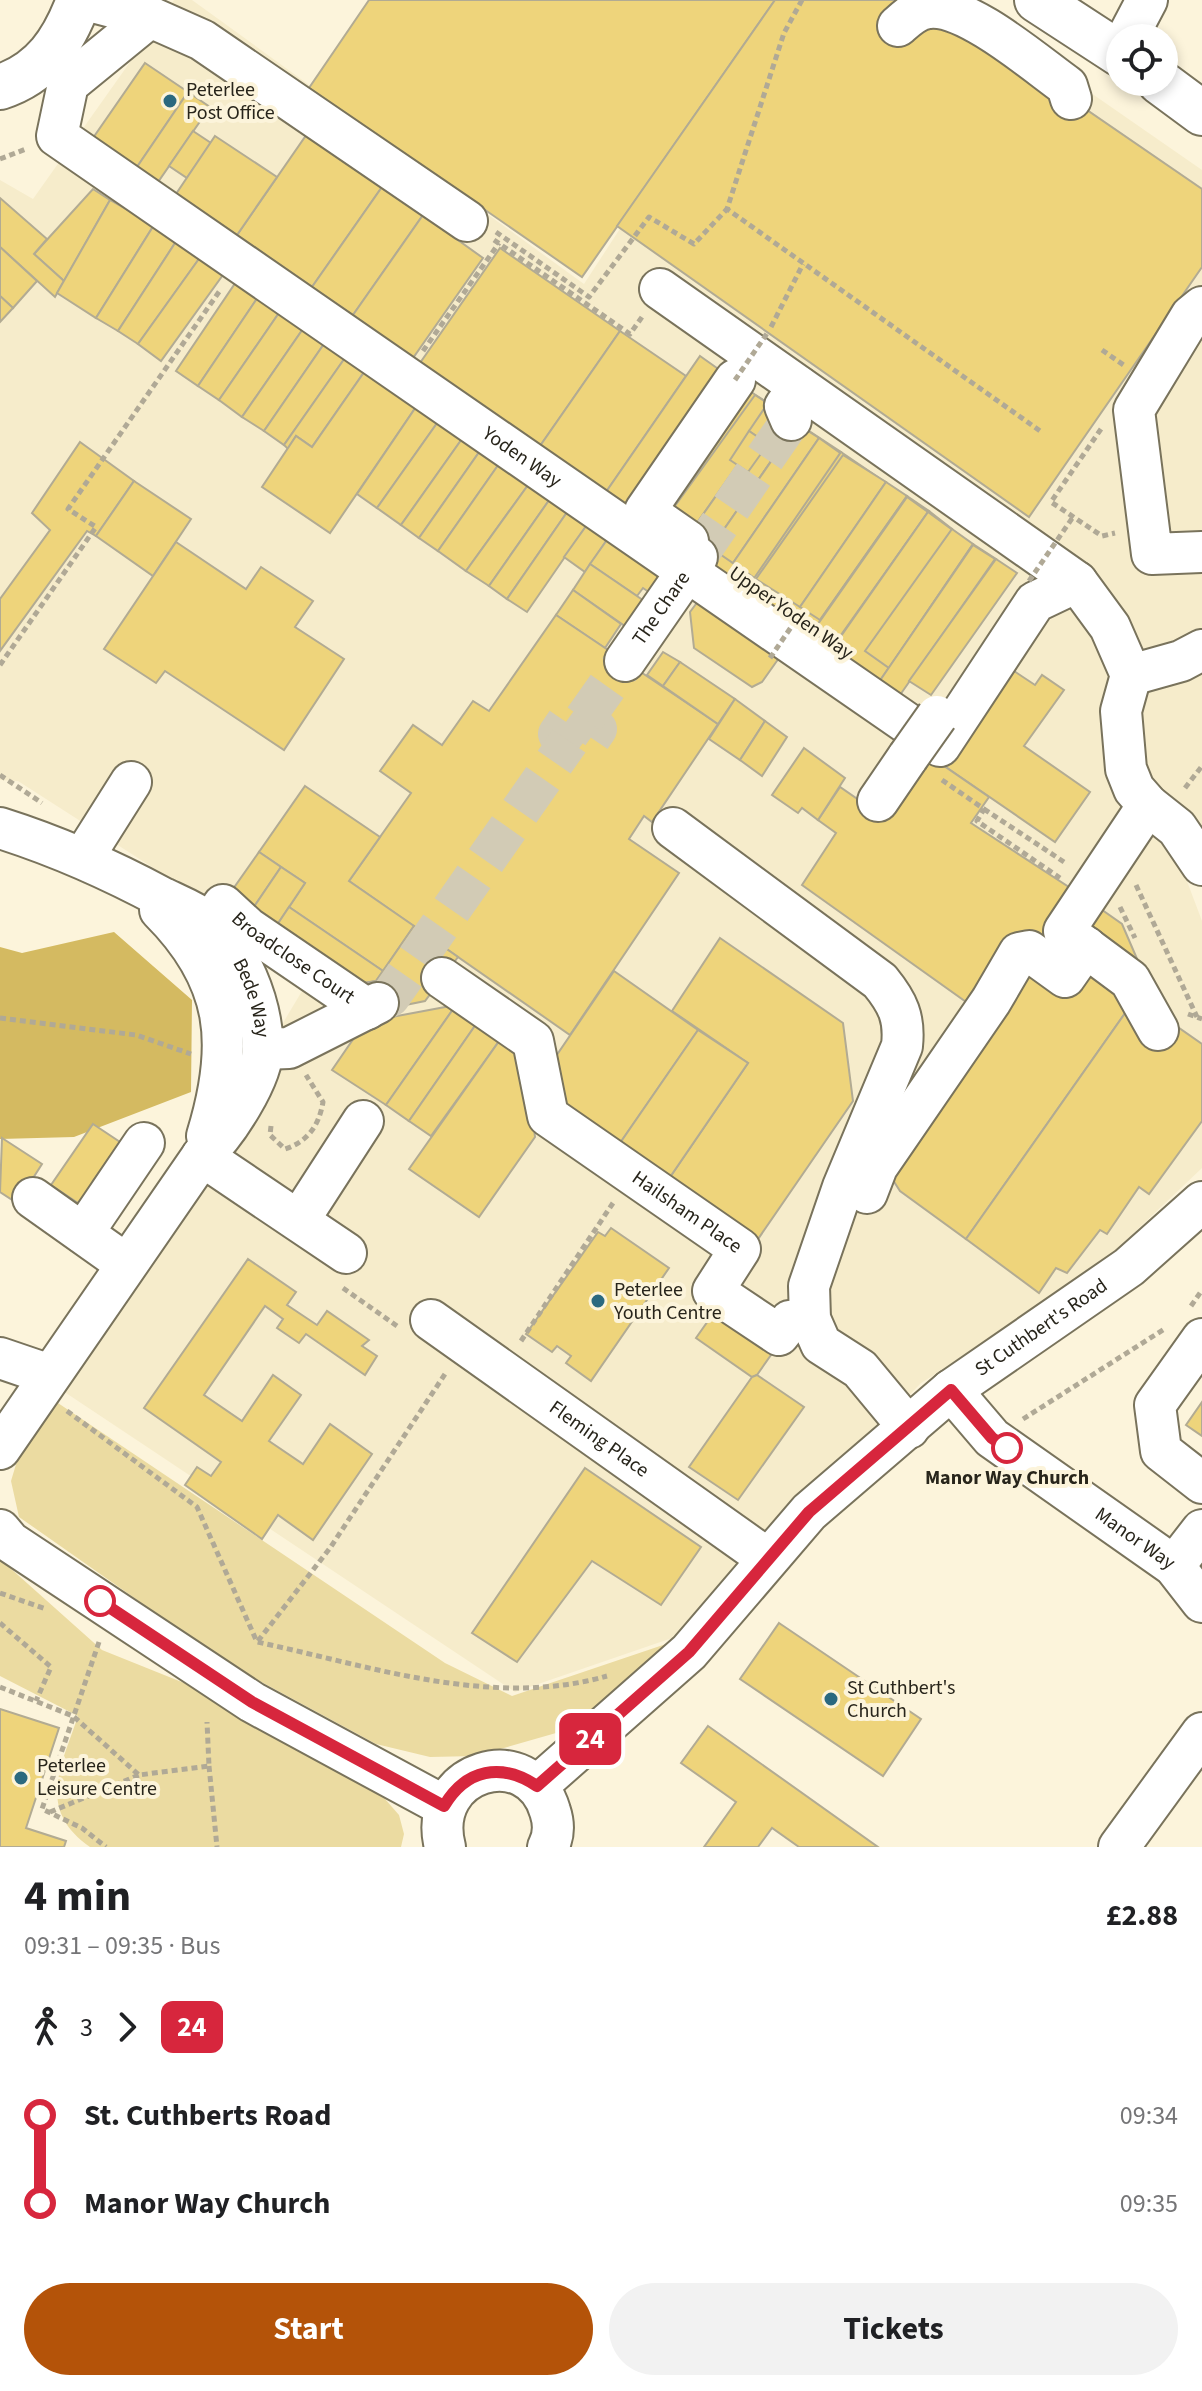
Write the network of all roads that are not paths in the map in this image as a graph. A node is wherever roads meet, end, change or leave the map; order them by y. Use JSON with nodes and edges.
{"nodes":[{"id":1,"x":82,"y":0,"type":"edge"},
{"id":2,"x":1037,"y":0,"type":"edge"},
{"id":3,"x":1147,"y":0,"type":"edge"},
{"id":4,"x":150,"y":17,"type":"junction"},
{"id":5,"x":1134,"y":24,"type":"edge"},
{"id":6,"x":898,"y":26,"type":"dead end"},
{"id":7,"x":1106,"y":44,"type":"edge"},
{"id":8,"x":0,"y":87,"type":"edge"},
{"id":9,"x":1178,"y":95,"type":"edge"},
{"id":10,"x":1071,"y":99,"type":"dead end"},
{"id":11,"x":1202,"y":113,"type":"edge"},
{"id":12,"x":483,"y":229,"type":"road end"},
{"id":13,"x":660,"y":289,"type":"road end"},
{"id":14,"x":1202,"y":307,"type":"edge"},
{"id":15,"x":735,"y":380,"type":"road end"},
{"id":16,"x":1202,"y":552,"type":"edge"},
{"id":17,"x":692,"y":564,"type":"junction"},
{"id":18,"x":1029,"y":581,"type":"road end"},
{"id":19,"x":1077,"y":582,"type":"junction"},
{"id":20,"x":1202,"y":650,"type":"edge"},
{"id":21,"x":625,"y":661,"type":"tunnel mouth"},
{"id":22,"x":1131,"y":675,"type":"junction"},
{"id":23,"x":937,"y":715,"type":"junction"},
{"id":24,"x":131,"y":782,"type":"dead end"},
{"id":25,"x":878,"y":801,"type":"dead end"},
{"id":26,"x":1176,"y":823,"type":"edge"},
{"id":27,"x":0,"y":828,"type":"edge"},
{"id":28,"x":673,"y":828,"type":"dead end"},
{"id":29,"x":83,"y":858,"type":"junction"},
{"id":30,"x":1202,"y":865,"type":"edge"},
{"id":31,"x":130,"y":880,"type":"junction"},
{"id":32,"x":223,"y":905,"type":"dead end"},
{"id":33,"x":1086,"y":947,"type":"junction"},
{"id":34,"x":442,"y":978,"type":"dead end"},
{"id":35,"x":1158,"y":1030,"type":"dead end"},
{"id":36,"x":276,"y":1049,"type":"junction"},
{"id":37,"x":363,"y":1121,"type":"dead end"},
{"id":38,"x":144,"y":1143,"type":"dead end"},
{"id":39,"x":202,"y":1156,"type":"junction"},
{"id":40,"x":33,"y":1198,"type":"dead end"},
{"id":41,"x":1202,"y":1202,"type":"edge"},
{"id":42,"x":299,"y":1220,"type":"junction"},
{"id":43,"x":83,"y":1233,"type":"junction"},
{"id":44,"x":346,"y":1253,"type":"dead end"},
{"id":45,"x":126,"y":1264,"type":"junction"},
{"id":46,"x":810,"y":1310,"type":"junction"},
{"id":47,"x":431,"y":1320,"type":"dead end"},
{"id":48,"x":1189,"y":1323,"type":"edge"},
{"id":49,"x":0,"y":1358,"type":"edge"},
{"id":50,"x":44,"y":1383,"type":"junction"},
{"id":51,"x":951,"y":1390,"type":"junction"},
{"id":52,"x":909,"y":1428,"type":"junction"},
{"id":53,"x":0,"y":1447,"type":"edge"},
{"id":54,"x":1202,"y":1483,"type":"edge"},
{"id":55,"x":0,"y":1530,"type":"edge"},
{"id":56,"x":1202,"y":1530,"type":"edge"},
{"id":57,"x":768,"y":1559,"type":"junction"},
{"id":58,"x":1174,"y":1566,"type":"junction"},
{"id":59,"x":1202,"y":1602,"type":"edge"},
{"id":60,"x":1202,"y":1733,"type":"edge"},
{"id":61,"x":537,"y":1786,"type":"junction"},
{"id":62,"x":444,"y":1806,"type":"junction"},
{"id":63,"x":556,"y":1844,"type":"edge"},
{"id":64,"x":445,"y":1847,"type":"edge"},
{"id":65,"x":1119,"y":1847,"type":"edge"}],
"edges":[{"from":1,"to":4,"type":"street"},
{"from":1,"to":8,"type":"main road"},
{"from":2,"to":7,"type":"main road"},
{"from":3,"to":5,"type":"street"},
{"from":4,"to":12,"type":"street"},
{"from":4,"to":17,"type":"street","name":"Yoden Way"},
{"from":6,"to":10,"type":"street"},
{"from":9,"to":11,"type":"main road"},
{"from":13,"to":19,"type":"street"},
{"from":14,"to":16,"type":"street"},
{"from":15,"to":23,"type":"street","name":"Upper Yoden Way"},
{"from":17,"to":19,"type":"street","name":"Yoden Way"},
{"from":17,"to":21,"type":"street","name":"The Chare"},
{"from":18,"to":23,"type":"street"},
{"from":19,"to":22,"type":"street"},
{"from":20,"to":22,"type":"street"},
{"from":22,"to":26,"type":"street"},
{"from":23,"to":25,"type":"street","bridge":true},
{"from":24,"to":29,"type":"street"},
{"from":26,"to":30,"type":"street"},
{"from":26,"to":33,"type":"street"},
{"from":27,"to":29,"type":"street","name":"Bede Way"},
{"from":28,"to":46,"type":"street"},
{"from":29,"to":31,"type":"street","name":"Bede Way"},
{"from":31,"to":36,"type":"street","name":"Bede Way"},
{"from":31,"to":39,"type":"street","name":"Bede Way"},
{"from":32,"to":36,"type":"street","name":"Broadclose Court"},
{"from":33,"to":35,"type":"street"},
{"from":33,"to":46,"type":"street"},
{"from":34,"to":46,"type":"street","name":"Hailsham Place"},
{"from":36,"to":39,"type":"street","name":"Bede Way"},
{"from":37,"to":42,"type":"street"},
{"from":38,"to":43,"type":"street"},
{"from":39,"to":42,"type":"street"},
{"from":39,"to":45,"type":"street","name":"Bede Way"},
{"from":40,"to":43,"type":"street"},
{"from":41,"to":51,"type":"street","name":"St Cuthbert's Road"},
{"from":42,"to":44,"type":"street"},
{"from":43,"to":45,"type":"street"},
{"from":45,"to":50,"type":"street","name":"Bede Way"},
{"from":46,"to":52,"type":"street"},
{"from":47,"to":57,"type":"street","name":"Fleming Place"},
{"from":48,"to":54,"type":"street"},
{"from":49,"to":50,"type":"street"},
{"from":50,"to":53,"type":"street","name":"Bede Way"},
{"from":51,"to":52,"type":"street","name":"St Cuthbert's Road"},
{"from":51,"to":58,"type":"street","name":"Manor Way"},
{"from":52,"to":57,"type":"street","name":"St Cuthbert's Road"},
{"from":55,"to":62,"type":"street"},
{"from":56,"to":58,"type":"street"},
{"from":57,"to":61,"type":"street","name":"St Cuthbert's Road"},
{"from":58,"to":59,"type":"street","name":"Manor Way"},
{"from":60,"to":65,"type":"street"},
{"from":61,"to":62,"type":"street"},
{"from":61,"to":63,"type":"street"},
{"from":62,"to":64,"type":"street"}]}
